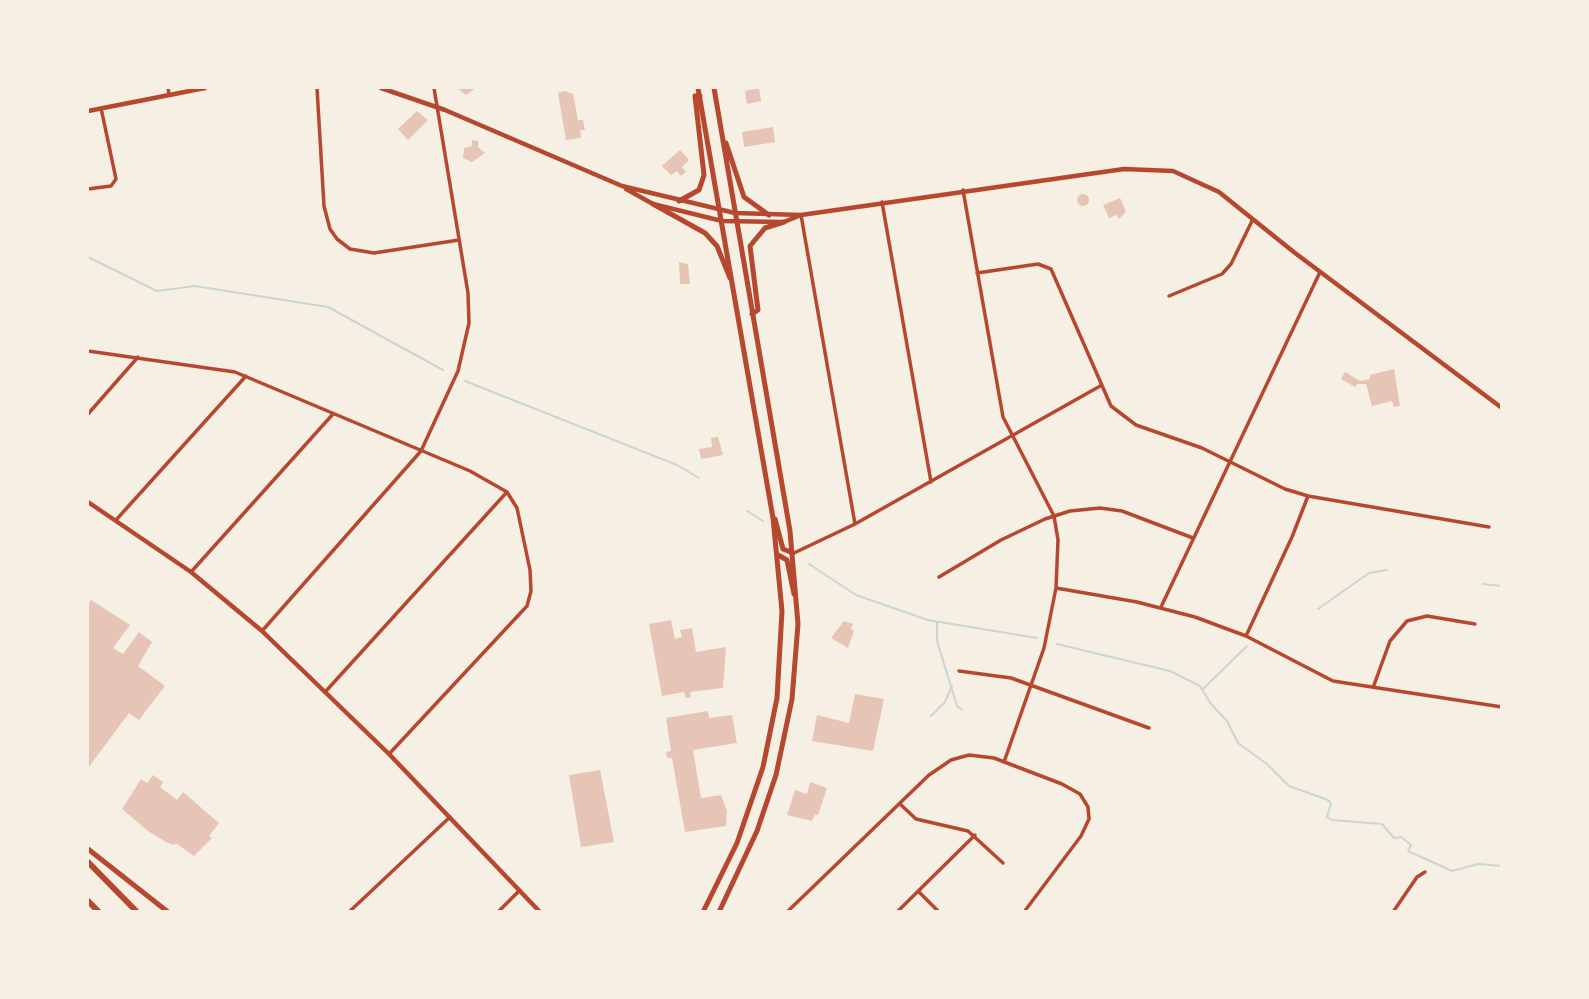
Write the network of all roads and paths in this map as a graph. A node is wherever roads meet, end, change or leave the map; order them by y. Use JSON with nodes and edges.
{"nodes":[{"id":1,"x":168,"y":88,"type":"edge"},
{"id":2,"x":205,"y":88,"type":"edge"},
{"id":3,"x":317,"y":88,"type":"edge"},
{"id":4,"x":381,"y":88,"type":"edge"},
{"id":5,"x":434,"y":88,"type":"edge"},
{"id":6,"x":698,"y":88,"type":"edge"},
{"id":7,"x":714,"y":88,"type":"edge"},
{"id":8,"x":169,"y":94,"type":"junction"},
{"id":9,"x":700,"y":96,"type":"junction"},
{"id":10,"x":437,"y":107,"type":"junction"},
{"id":11,"x":101,"y":108,"type":"junction"},
{"id":12,"x":88,"y":111,"type":"edge"},
{"id":13,"x":721,"y":128,"type":"junction"},
{"id":14,"x":622,"y":186,"type":"junction"},
{"id":15,"x":88,"y":189,"type":"edge"},
{"id":16,"x":963,"y":190,"type":"junction"},
{"id":17,"x":679,"y":201,"type":"junction"},
{"id":18,"x":882,"y":202,"type":"junction"},
{"id":19,"x":653,"y":204,"type":"junction"},
{"id":20,"x":721,"y":211,"type":"junction"},
{"id":21,"x":735,"y":213,"type":"junction"},
{"id":22,"x":769,"y":215,"type":"junction"},
{"id":23,"x":801,"y":215,"type":"junction"},
{"id":24,"x":1253,"y":219,"type":"junction"},
{"id":25,"x":722,"y":221,"type":"junction"},
{"id":26,"x":784,"y":222,"type":"junction"},
{"id":27,"x":737,"y":223,"type":"junction"},
{"id":28,"x":459,"y":240,"type":"junction"},
{"id":29,"x":1320,"y":272,"type":"junction"},
{"id":30,"x":977,"y":273,"type":"junction"},
{"id":31,"x":731,"y":279,"type":"junction"},
{"id":32,"x":1169,"y":296,"type":"dead end"},
{"id":33,"x":752,"y":314,"type":"junction"},
{"id":34,"x":88,"y":351,"type":"edge"},
{"id":35,"x":138,"y":357,"type":"junction"},
{"id":36,"x":246,"y":376,"type":"junction"},
{"id":37,"x":1102,"y":385,"type":"junction"},
{"id":38,"x":1502,"y":408,"type":"edge"},
{"id":39,"x":88,"y":414,"type":"edge"},
{"id":40,"x":333,"y":414,"type":"junction"},
{"id":41,"x":1011,"y":433,"type":"junction"},
{"id":42,"x":421,"y":452,"type":"junction"},
{"id":43,"x":1229,"y":462,"type":"junction"},
{"id":44,"x":931,"y":482,"type":"junction"},
{"id":45,"x":507,"y":492,"type":"junction"},
{"id":46,"x":1308,"y":496,"type":"junction"},
{"id":47,"x":88,"y":502,"type":"edge"},
{"id":48,"x":1054,"y":516,"type":"junction"},
{"id":49,"x":774,"y":518,"type":"junction"},
{"id":50,"x":116,"y":520,"type":"junction"},
{"id":51,"x":855,"y":524,"type":"junction"},
{"id":52,"x":1489,"y":527,"type":"dead end"},
{"id":53,"x":1193,"y":538,"type":"junction"},
{"id":54,"x":793,"y":553,"type":"junction"},
{"id":55,"x":778,"y":555,"type":"junction"},
{"id":56,"x":191,"y":572,"type":"junction"},
{"id":57,"x":939,"y":577,"type":"dead end"},
{"id":58,"x":1056,"y":588,"type":"junction"},
{"id":59,"x":797,"y":603,"type":"junction"},
{"id":60,"x":1161,"y":607,"type":"junction"},
{"id":61,"x":1475,"y":624,"type":"dead end"},
{"id":62,"x":262,"y":631,"type":"junction"},
{"id":63,"x":1246,"y":636,"type":"junction"},
{"id":64,"x":959,"y":671,"type":"dead end"},
{"id":65,"x":1032,"y":684,"type":"junction"},
{"id":66,"x":1374,"y":685,"type":"junction"},
{"id":67,"x":326,"y":691,"type":"junction"},
{"id":68,"x":1502,"y":707,"type":"edge"},
{"id":69,"x":1149,"y":728,"type":"dead end"},
{"id":70,"x":390,"y":754,"type":"junction"},
{"id":71,"x":1004,"y":762,"type":"junction"},
{"id":72,"x":900,"y":804,"type":"junction"},
{"id":73,"x":450,"y":817,"type":"junction"},
{"id":74,"x":975,"y":835,"type":"junction"},
{"id":75,"x":88,"y":849,"type":"edge"},
{"id":76,"x":88,"y":862,"type":"edge"},
{"id":77,"x":1003,"y":863,"type":"dead end"},
{"id":78,"x":1425,"y":872,"type":"dead end"},
{"id":79,"x":520,"y":890,"type":"junction"},
{"id":80,"x":918,"y":891,"type":"junction"},
{"id":81,"x":88,"y":901,"type":"edge"},
{"id":82,"x":99,"y":912,"type":"edge"},
{"id":83,"x":137,"y":912,"type":"edge"},
{"id":84,"x":168,"y":912,"type":"edge"},
{"id":85,"x":349,"y":912,"type":"edge"},
{"id":86,"x":498,"y":912,"type":"edge"},
{"id":87,"x":540,"y":912,"type":"edge"},
{"id":88,"x":703,"y":912,"type":"edge"},
{"id":89,"x":719,"y":912,"type":"edge"},
{"id":90,"x":787,"y":912,"type":"edge"},
{"id":91,"x":897,"y":912,"type":"edge"},
{"id":92,"x":939,"y":912,"type":"edge"},
{"id":93,"x":1024,"y":912,"type":"edge"},
{"id":94,"x":1393,"y":912,"type":"edge"}],
"edges":[{"from":1,"to":8,"type":"street"},
{"from":2,"to":8,"type":"street"},
{"from":3,"to":28,"type":"street"},
{"from":4,"to":10,"type":"street"},
{"from":5,"to":10,"type":"street"},
{"from":6,"to":9,"type":"main road"},
{"from":7,"to":13,"type":"main road"},
{"from":8,"to":11,"type":"street"},
{"from":9,"to":17,"type":"main road"},
{"from":9,"to":20,"type":"main road"},
{"from":10,"to":14,"type":"street"},
{"from":10,"to":28,"type":"street"},
{"from":11,"to":12,"type":"street"},
{"from":11,"to":15,"type":"street"},
{"from":13,"to":21,"type":"main road"},
{"from":13,"to":22,"type":"main road"},
{"from":14,"to":17,"type":"street"},
{"from":14,"to":19,"type":"street"},
{"from":16,"to":18,"type":"street"},
{"from":16,"to":24,"type":"street"},
{"from":16,"to":30,"type":"street"},
{"from":17,"to":20,"type":"street"},
{"from":18,"to":23,"type":"street"},
{"from":18,"to":44,"type":"street"},
{"from":19,"to":25,"type":"street"},
{"from":19,"to":31,"type":"main road"},
{"from":20,"to":21,"type":"street"},
{"from":20,"to":25,"type":"main road"},
{"from":21,"to":22,"type":"street"},
{"from":21,"to":27,"type":"main road"},
{"from":22,"to":23,"type":"street"},
{"from":23,"to":26,"type":"street"},
{"from":23,"to":51,"type":"street"},
{"from":24,"to":29,"type":"street"},
{"from":24,"to":32,"type":"street"},
{"from":25,"to":27,"type":"street"},
{"from":25,"to":31,"type":"main road"},
{"from":26,"to":27,"type":"street"},
{"from":26,"to":33,"type":"main road"},
{"from":27,"to":33,"type":"main road"},
{"from":28,"to":42,"type":"street"},
{"from":29,"to":38,"type":"street"},
{"from":29,"to":43,"type":"street"},
{"from":30,"to":37,"type":"street"},
{"from":30,"to":41,"type":"street"},
{"from":31,"to":49,"type":"main road"},
{"from":33,"to":54,"type":"main road"},
{"from":34,"to":35,"type":"street"},
{"from":35,"to":36,"type":"street"},
{"from":35,"to":39,"type":"street"},
{"from":36,"to":40,"type":"street"},
{"from":36,"to":50,"type":"street"},
{"from":37,"to":41,"type":"street"},
{"from":37,"to":43,"type":"street"},
{"from":40,"to":42,"type":"street"},
{"from":40,"to":56,"type":"street"},
{"from":41,"to":44,"type":"street"},
{"from":41,"to":48,"type":"street"},
{"from":42,"to":45,"type":"street"},
{"from":42,"to":62,"type":"street"},
{"from":43,"to":46,"type":"street"},
{"from":43,"to":53,"type":"street"},
{"from":44,"to":51,"type":"street"},
{"from":45,"to":67,"type":"street"},
{"from":45,"to":70,"type":"street"},
{"from":46,"to":52,"type":"street"},
{"from":46,"to":63,"type":"street"},
{"from":47,"to":50,"type":"street"},
{"from":48,"to":53,"type":"street"},
{"from":48,"to":57,"type":"street"},
{"from":48,"to":58,"type":"street"},
{"from":49,"to":54,"type":"main road"},
{"from":49,"to":55,"type":"main road"},
{"from":50,"to":56,"type":"street"},
{"from":51,"to":54,"type":"street"},
{"from":53,"to":60,"type":"street"},
{"from":54,"to":59,"type":"main road"},
{"from":55,"to":59,"type":"main road"},
{"from":55,"to":88,"type":"main road"},
{"from":56,"to":62,"type":"street"},
{"from":58,"to":60,"type":"street"},
{"from":58,"to":65,"type":"street"},
{"from":59,"to":89,"type":"main road"},
{"from":60,"to":63,"type":"street"},
{"from":61,"to":66,"type":"street"},
{"from":62,"to":67,"type":"street"},
{"from":63,"to":66,"type":"street"},
{"from":64,"to":65,"type":"street"},
{"from":65,"to":69,"type":"street"},
{"from":65,"to":71,"type":"street"},
{"from":66,"to":68,"type":"street"},
{"from":67,"to":70,"type":"street"},
{"from":70,"to":73,"type":"street"},
{"from":71,"to":72,"type":"street"},
{"from":71,"to":93,"type":"street"},
{"from":72,"to":74,"type":"street"},
{"from":72,"to":90,"type":"street"},
{"from":73,"to":79,"type":"street"},
{"from":73,"to":85,"type":"street"},
{"from":74,"to":77,"type":"street"},
{"from":74,"to":80,"type":"street"},
{"from":75,"to":84,"type":"main road"},
{"from":76,"to":83,"type":"highway"},
{"from":78,"to":94,"type":"street"},
{"from":79,"to":86,"type":"street"},
{"from":79,"to":87,"type":"street"},
{"from":80,"to":91,"type":"street"},
{"from":80,"to":92,"type":"street"},
{"from":81,"to":82,"type":"highway"}]}
